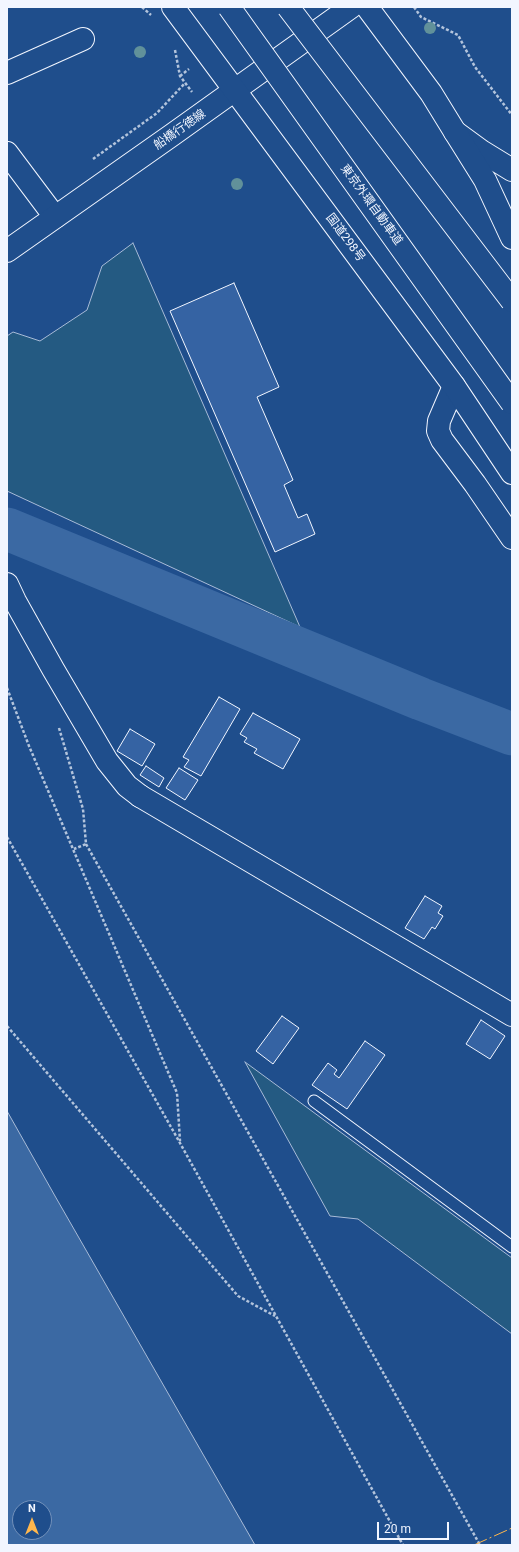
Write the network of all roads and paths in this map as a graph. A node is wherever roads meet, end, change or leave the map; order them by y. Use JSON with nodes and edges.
{"nodes":[{"id":1,"x":173,"y":7,"type":"edge"},
{"id":2,"x":229,"y":7,"type":"edge"},
{"id":3,"x":288,"y":7,"type":"edge"},
{"id":4,"x":351,"y":7,"type":"edge"},
{"id":5,"x":367,"y":7,"type":"edge"},
{"id":6,"x":414,"y":7,"type":"edge"},
{"id":7,"x":83,"y":40,"type":"dead end"},
{"id":8,"x":7,"y":73,"type":"edge"},
{"id":9,"x":180,"y":76,"type":"dead end"},
{"id":10,"x":185,"y":83,"type":"junction"},
{"id":11,"x":190,"y":90,"type":"dead end"},
{"id":12,"x":235,"y":90,"type":"junction"},
{"id":13,"x":512,"y":116,"type":"edge"},
{"id":14,"x":455,"y":132,"type":"junction"},
{"id":15,"x":7,"y":153,"type":"edge"},
{"id":16,"x":89,"y":163,"type":"dead end"},
{"id":17,"x":512,"y":170,"type":"edge"},
{"id":18,"x":54,"y":217,"type":"junction"},
{"id":19,"x":512,"y":238,"type":"edge"},
{"id":20,"x":7,"y":251,"type":"edge"},
{"id":21,"x":512,"y":301,"type":"edge"},
{"id":22,"x":454,"y":386,"type":"junction"},
{"id":23,"x":512,"y":403,"type":"edge"},
{"id":24,"x":512,"y":473,"type":"edge"},
{"id":25,"x":512,"y":538,"type":"edge"},
{"id":26,"x":7,"y":584,"type":"edge"},
{"id":27,"x":7,"y":688,"type":"edge"},
{"id":28,"x":57,"y":723,"type":"dead end"},
{"id":29,"x":7,"y":837,"type":"edge"},
{"id":30,"x":86,"y":844,"type":"junction"},
{"id":31,"x":74,"y":849,"type":"junction"},
{"id":32,"x":512,"y":1015,"type":"edge"},
{"id":33,"x":7,"y":1026,"type":"edge"},
{"id":34,"x":314,"y":1101,"type":"dead end"},
{"id":35,"x":180,"y":1143,"type":"junction"},
{"id":36,"x":512,"y":1247,"type":"edge"},
{"id":37,"x":276,"y":1317,"type":"junction"},
{"id":38,"x":403,"y":1545,"type":"edge"},
{"id":39,"x":480,"y":1545,"type":"edge"}],
"edges":[{"from":1,"to":12,"type":"main road","name":"国道298号"},
{"from":2,"to":23,"type":"main road","name":"東京外環自動車道","bridge":true},
{"from":3,"to":21,"type":"main road","bridge":true},
{"from":4,"to":12,"type":"main road","name":"船橋行徳線"},
{"from":5,"to":14,"type":"main road"},
{"from":6,"to":13,"type":"path"},
{"from":7,"to":8,"type":"main road"},
{"from":9,"to":10,"type":"path"},
{"from":10,"to":11,"type":"path"},
{"from":10,"to":16,"type":"path"},
{"from":12,"to":18,"type":"main road","name":"船橋行徳線"},
{"from":12,"to":22,"type":"main road","name":"国道298号"},
{"from":14,"to":17,"type":"main road"},
{"from":14,"to":19,"type":"main road"},
{"from":15,"to":18,"type":"main road"},
{"from":18,"to":20,"type":"main road","name":"船橋行徳線"},
{"from":22,"to":24,"type":"main road","name":"国道298号"},
{"from":22,"to":25,"type":"main road"},
{"from":26,"to":32,"type":"main road"},
{"from":27,"to":31,"type":"path"},
{"from":28,"to":30,"type":"path"},
{"from":29,"to":35,"type":"path"},
{"from":30,"to":31,"type":"path"},
{"from":30,"to":39,"type":"path"},
{"from":31,"to":35,"type":"path"},
{"from":33,"to":37,"type":"path"},
{"from":34,"to":36,"type":"lane"},
{"from":35,"to":37,"type":"path"},
{"from":37,"to":38,"type":"path"}]}
